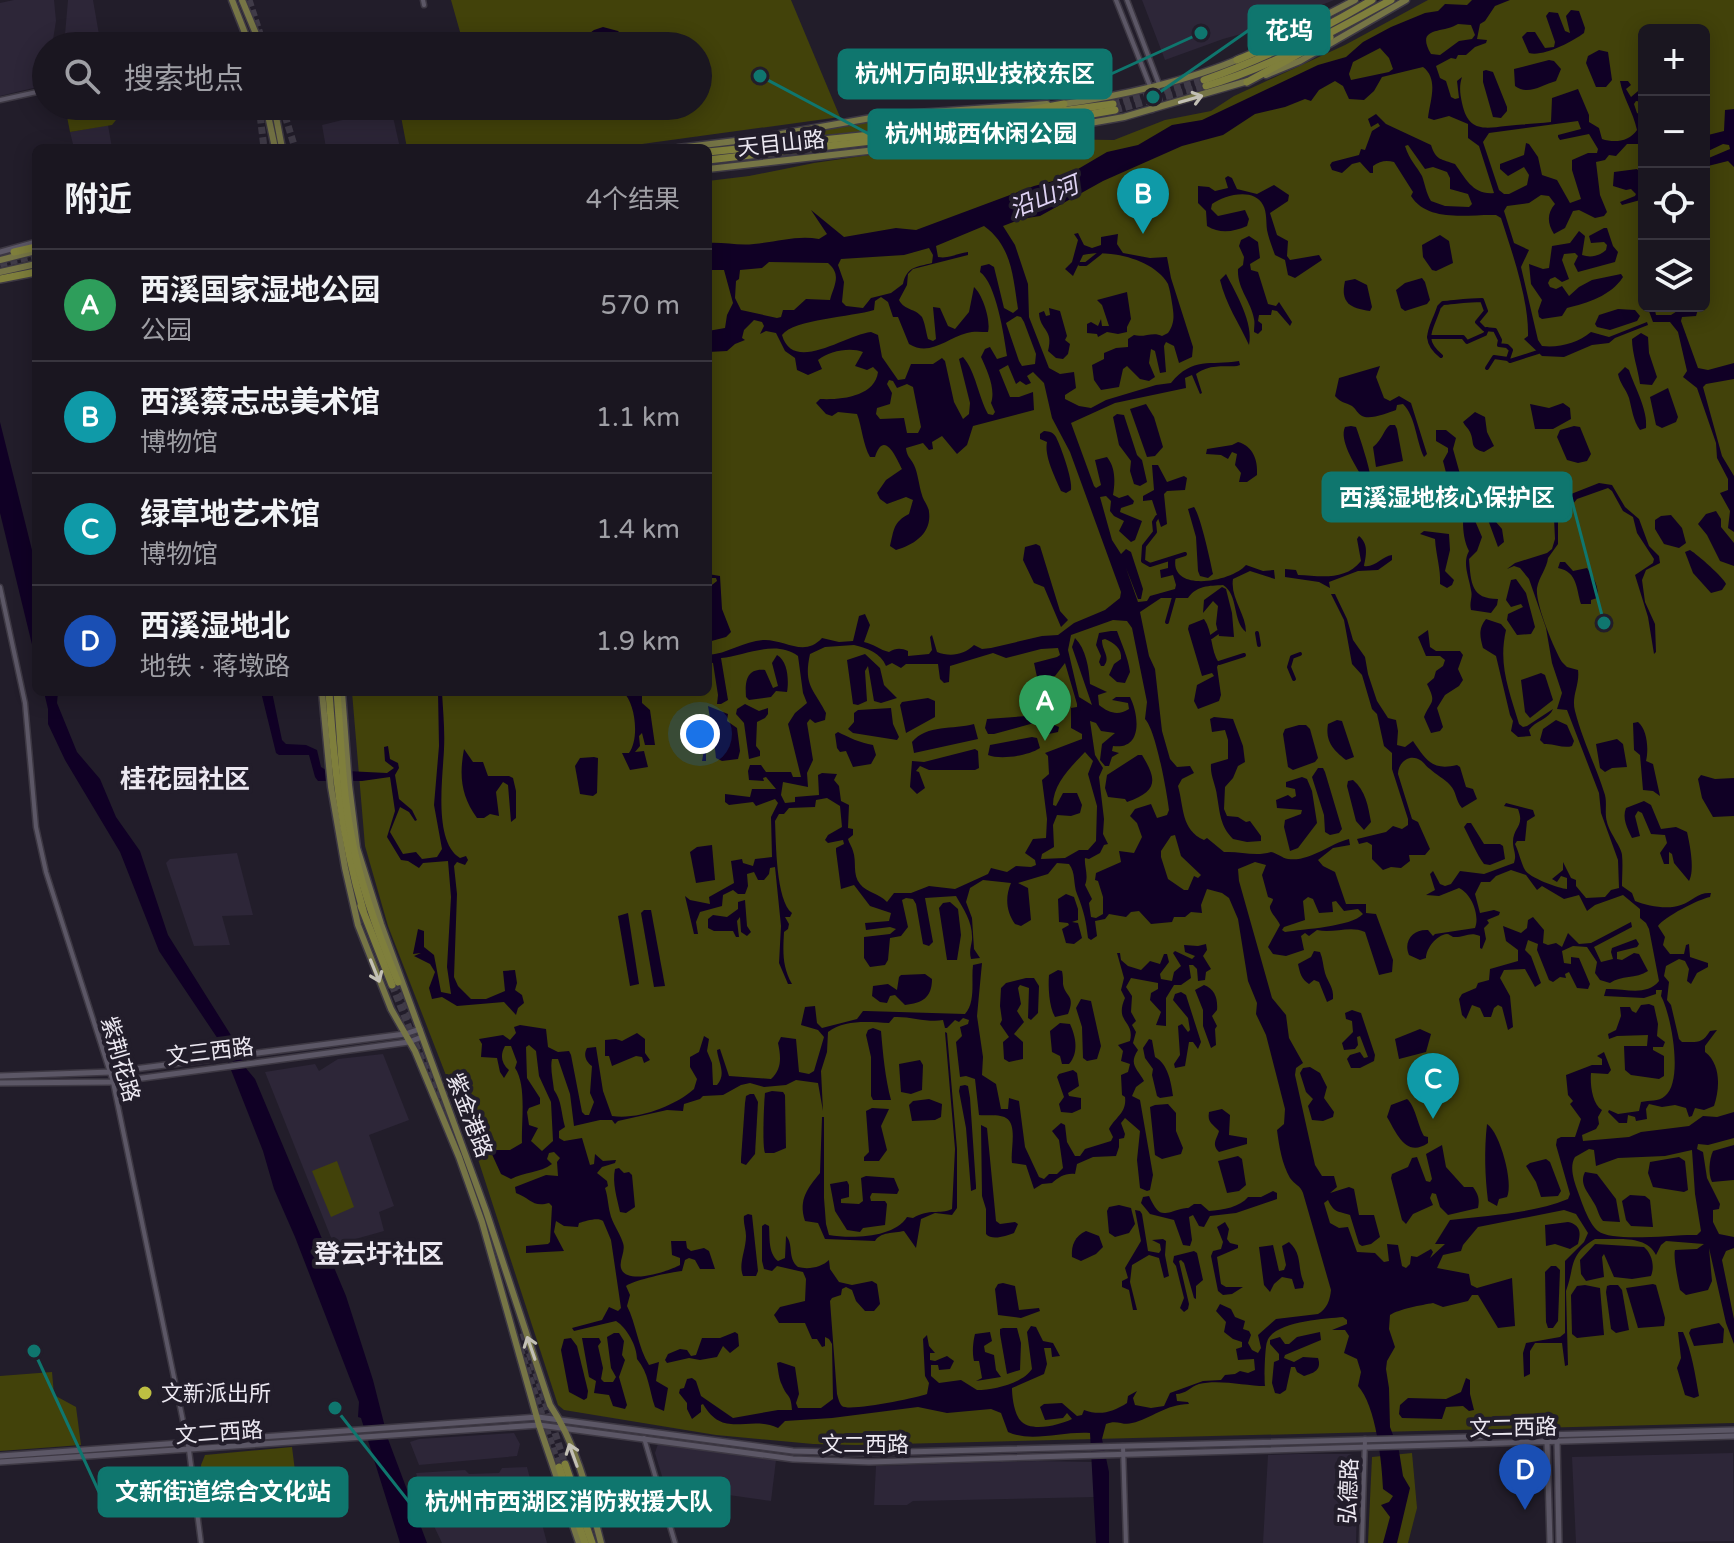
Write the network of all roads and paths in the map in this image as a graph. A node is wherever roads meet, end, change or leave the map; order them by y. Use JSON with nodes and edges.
{"nodes":[{"id":1,"x":232,"y":0,"type":"edge"},
{"id":2,"x":242,"y":0,"type":"edge"},
{"id":3,"x":1116,"y":0,"type":"edge"},
{"id":4,"x":1127,"y":0,"type":"edge"},
{"id":5,"x":1355,"y":0,"type":"edge"},
{"id":6,"x":1372,"y":0,"type":"edge"},
{"id":7,"x":1391,"y":0,"type":"edge"},
{"id":8,"x":1406,"y":0,"type":"edge"},
{"id":9,"x":1366,"y":14,"type":"junction"},
{"id":10,"x":245,"y":32,"type":"edge"},
{"id":11,"x":255,"y":32,"type":"edge"},
{"id":12,"x":1237,"y":60,"type":"junction"},
{"id":13,"x":1247,"y":82,"type":"junction"},
{"id":14,"x":1159,"y":84,"type":"junction"},
{"id":15,"x":1150,"y":86,"type":"junction"},
{"id":16,"x":32,"y":93,"type":"edge"},
{"id":17,"x":0,"y":100,"type":"edge"},
{"id":18,"x":1064,"y":104,"type":"junction"},
{"id":19,"x":1152,"y":110,"type":"junction"},
{"id":20,"x":269,"y":120,"type":"edge"},
{"id":21,"x":277,"y":120,"type":"edge"},
{"id":22,"x":1074,"y":125,"type":"junction"},
{"id":23,"x":904,"y":131,"type":"junction"},
{"id":24,"x":884,"y":141,"type":"junction"},
{"id":25,"x":274,"y":144,"type":"edge"},
{"id":26,"x":281,"y":144,"type":"edge"},
{"id":27,"x":711,"y":144,"type":"edge"},
{"id":28,"x":712,"y":152,"type":"edge"},
{"id":29,"x":712,"y":160,"type":"edge"},
{"id":30,"x":712,"y":169,"type":"edge"},
{"id":31,"x":32,"y":248,"type":"edge"},
{"id":32,"x":32,"y":248,"type":"edge"},
{"id":33,"x":32,"y":248,"type":"edge"},
{"id":34,"x":0,"y":252,"type":"edge"},
{"id":35,"x":14,"y":252,"type":"tunnel mouth"},
{"id":36,"x":0,"y":260,"type":"edge"},
{"id":37,"x":32,"y":265,"type":"edge"},
{"id":38,"x":0,"y":272,"type":"edge"},
{"id":39,"x":32,"y":273,"type":"edge"},
{"id":40,"x":0,"y":279,"type":"edge"},
{"id":41,"x":0,"y":587,"type":"edge"},
{"id":42,"x":322,"y":696,"type":"edge"},
{"id":43,"x":330,"y":696,"type":"edge"},
{"id":44,"x":340,"y":696,"type":"edge"},
{"id":45,"x":339,"y":769,"type":"junction"},
{"id":46,"x":340,"y":786,"type":"junction"},
{"id":47,"x":352,"y":817,"type":"joint"},
{"id":48,"x":336,"y":819,"type":"joint"},
{"id":49,"x":357,"y":848,"type":"junction"},
{"id":50,"x":341,"y":851,"type":"junction"},
{"id":51,"x":366,"y":909,"type":"junction"},
{"id":52,"x":395,"y":983,"type":"tunnel mouth"},
{"id":53,"x":421,"y":1033,"type":"junction"},
{"id":54,"x":405,"y":1034,"type":"junction"},
{"id":55,"x":409,"y":1042,"type":"junction"},
{"id":56,"x":111,"y":1072,"type":"junction"},
{"id":57,"x":0,"y":1076,"type":"edge"},
{"id":58,"x":113,"y":1082,"type":"junction"},
{"id":59,"x":0,"y":1083,"type":"edge"},
{"id":60,"x":538,"y":1421,"type":"junction"},
{"id":61,"x":562,"y":1423,"type":"junction"},
{"id":62,"x":1734,"y":1430,"type":"edge"},
{"id":63,"x":357,"y":1433,"type":"junction"},
{"id":64,"x":1554,"y":1435,"type":"junction"},
{"id":65,"x":1734,"y":1436,"type":"edge"},
{"id":66,"x":644,"y":1438,"type":"junction"},
{"id":67,"x":1400,"y":1442,"type":"junction"},
{"id":68,"x":1559,"y":1442,"type":"junction"},
{"id":69,"x":187,"y":1443,"type":"junction"},
{"id":70,"x":1365,"y":1443,"type":"junction"},
{"id":71,"x":1547,"y":1443,"type":"junction"},
{"id":72,"x":1123,"y":1446,"type":"junction"},
{"id":73,"x":189,"y":1450,"type":"junction"},
{"id":74,"x":1124,"y":1454,"type":"junction"},
{"id":75,"x":0,"y":1456,"type":"edge"},
{"id":76,"x":0,"y":1462,"type":"edge"},
{"id":77,"x":201,"y":1543,"type":"edge"},
{"id":78,"x":582,"y":1543,"type":"edge"},
{"id":79,"x":592,"y":1543,"type":"edge"},
{"id":80,"x":601,"y":1543,"type":"edge"},
{"id":81,"x":675,"y":1543,"type":"edge"},
{"id":82,"x":1126,"y":1543,"type":"edge"},
{"id":83,"x":1362,"y":1543,"type":"edge"},
{"id":84,"x":1550,"y":1543,"type":"edge"},
{"id":85,"x":1559,"y":1543,"type":"edge"}],
"edges":[{"from":1,"to":10,"type":"main road"},
{"from":2,"to":11,"type":"main road"},
{"from":3,"to":15,"type":"street"},
{"from":4,"to":14,"type":"street"},
{"from":5,"to":12,"type":"main road","name":"天目山路"},
{"from":6,"to":9,"type":"highway"},
{"from":6,"to":12,"type":"highway"},
{"from":7,"to":9,"type":"highway"},
{"from":8,"to":13,"type":"main road","name":"天目山路"},
{"from":9,"to":13,"type":"highway"},
{"from":12,"to":14,"type":"main road","name":"天目山路"},
{"from":19,"to":13,"type":"main road","name":"天目山路","one_way":true},
{"from":14,"to":15,"type":"main road","name":"天目山路"},
{"from":14,"to":19,"type":"street"},
{"from":15,"to":18,"type":"main road","name":"天目山路"},
{"from":15,"to":19,"type":"street"},
{"from":16,"to":17,"type":"street"},
{"from":18,"to":23,"type":"highway"},
{"from":18,"to":27,"type":"main road","name":"天目山路"},
{"from":19,"to":22,"type":"main road","name":"天目山路"},
{"from":20,"to":25,"type":"main road"},
{"from":21,"to":26,"type":"main road"},
{"from":22,"to":24,"type":"highway"},
{"from":22,"to":30,"type":"main road","name":"天目山路"},
{"from":23,"to":24,"type":"highway"},
{"from":23,"to":28,"type":"highway"},
{"from":24,"to":29,"type":"highway"},
{"from":31,"to":35,"type":"highway"},
{"from":32,"to":34,"type":"main road"},
{"from":33,"to":36,"type":"main road"},
{"from":37,"to":38,"type":"main road"},
{"from":39,"to":40,"type":"highway"},
{"from":41,"to":56,"type":"street","name":"紫荆花路"},
{"from":42,"to":45,"type":"main road"},
{"from":43,"to":45,"type":"highway"},
{"from":44,"to":45,"type":"highway"},
{"from":45,"to":46,"type":"highway"},
{"from":45,"to":46,"type":"main road"},
{"from":46,"to":47,"type":"highway"},
{"from":46,"to":48,"type":"highway"},
{"from":46,"to":51,"type":"highway"},
{"from":47,"to":49,"type":"main road","name":"紫金港路"},
{"from":48,"to":50,"type":"main road","name":"紫金港路"},
{"from":49,"to":51,"type":"highway"},
{"from":49,"to":53,"type":"main road","name":"紫金港路"},
{"from":50,"to":51,"type":"highway"},
{"from":50,"to":54,"type":"main road","name":"紫金港路","one_way":true},
{"from":51,"to":52,"type":"highway"},
{"from":53,"to":54,"type":"main road","name":"文三西路"},
{"from":53,"to":55,"type":"main road","name":"文三西路"},
{"from":61,"to":53,"type":"main road","name":"紫金港路","one_way":true},
{"from":54,"to":55,"type":"main road","name":"紫金港路"},
{"from":54,"to":56,"type":"main road","name":"文三西路"},
{"from":55,"to":58,"type":"main road","name":"文三西路"},
{"from":55,"to":60,"type":"main road","name":"紫金港路"},
{"from":56,"to":57,"type":"main road","name":"文三西路"},
{"from":56,"to":58,"type":"street","name":"紫荆花路"},
{"from":58,"to":59,"type":"main road","name":"文三西路"},
{"from":58,"to":69,"type":"street","name":"紫荆花路"},
{"from":60,"to":61,"type":"main road","name":"文二西路"},
{"from":60,"to":63,"type":"main road","name":"文二西路"},
{"from":60,"to":63,"type":"main road","name":"文二西路"},
{"from":60,"to":78,"type":"main road","name":"紫金港路"},
{"from":61,"to":66,"type":"main road","name":"文二西路"},
{"from":61,"to":72,"type":"main road","name":"文二西路"},
{"from":80,"to":61,"type":"main road","name":"紫金港路","one_way":true},
{"from":62,"to":64,"type":"main road","name":"文二西路"},
{"from":63,"to":69,"type":"main road","name":"文二西路"},
{"from":63,"to":73,"type":"main road","name":"文二西路"},
{"from":64,"to":67,"type":"main road","name":"文二西路"},
{"from":64,"to":68,"type":"main road"},
{"from":64,"to":71,"type":"main road"},
{"from":65,"to":68,"type":"main road","name":"文二西路"},
{"from":66,"to":74,"type":"main road","name":"文二西路"},
{"from":66,"to":81,"type":"street"},
{"from":67,"to":70,"type":"main road","name":"文二西路"},
{"from":67,"to":71,"type":"main road","name":"文二西路"},
{"from":68,"to":71,"type":"main road","name":"文二西路"},
{"from":68,"to":85,"type":"main road"},
{"from":69,"to":73,"type":"street","name":"紫荆花路"},
{"from":69,"to":75,"type":"main road","name":"文二西路"},
{"from":70,"to":72,"type":"main road","name":"文二西路"},
{"from":70,"to":74,"type":"main road","name":"文二西路"},
{"from":70,"to":83,"type":"street","name":"弘德路"},
{"from":71,"to":84,"type":"main road"},
{"from":72,"to":74,"type":"street"},
{"from":73,"to":76,"type":"main road","name":"文二西路"},
{"from":73,"to":77,"type":"street","name":"紫荆花路"},
{"from":74,"to":82,"type":"street"},
{"from":78,"to":79,"type":"highway"}]}
